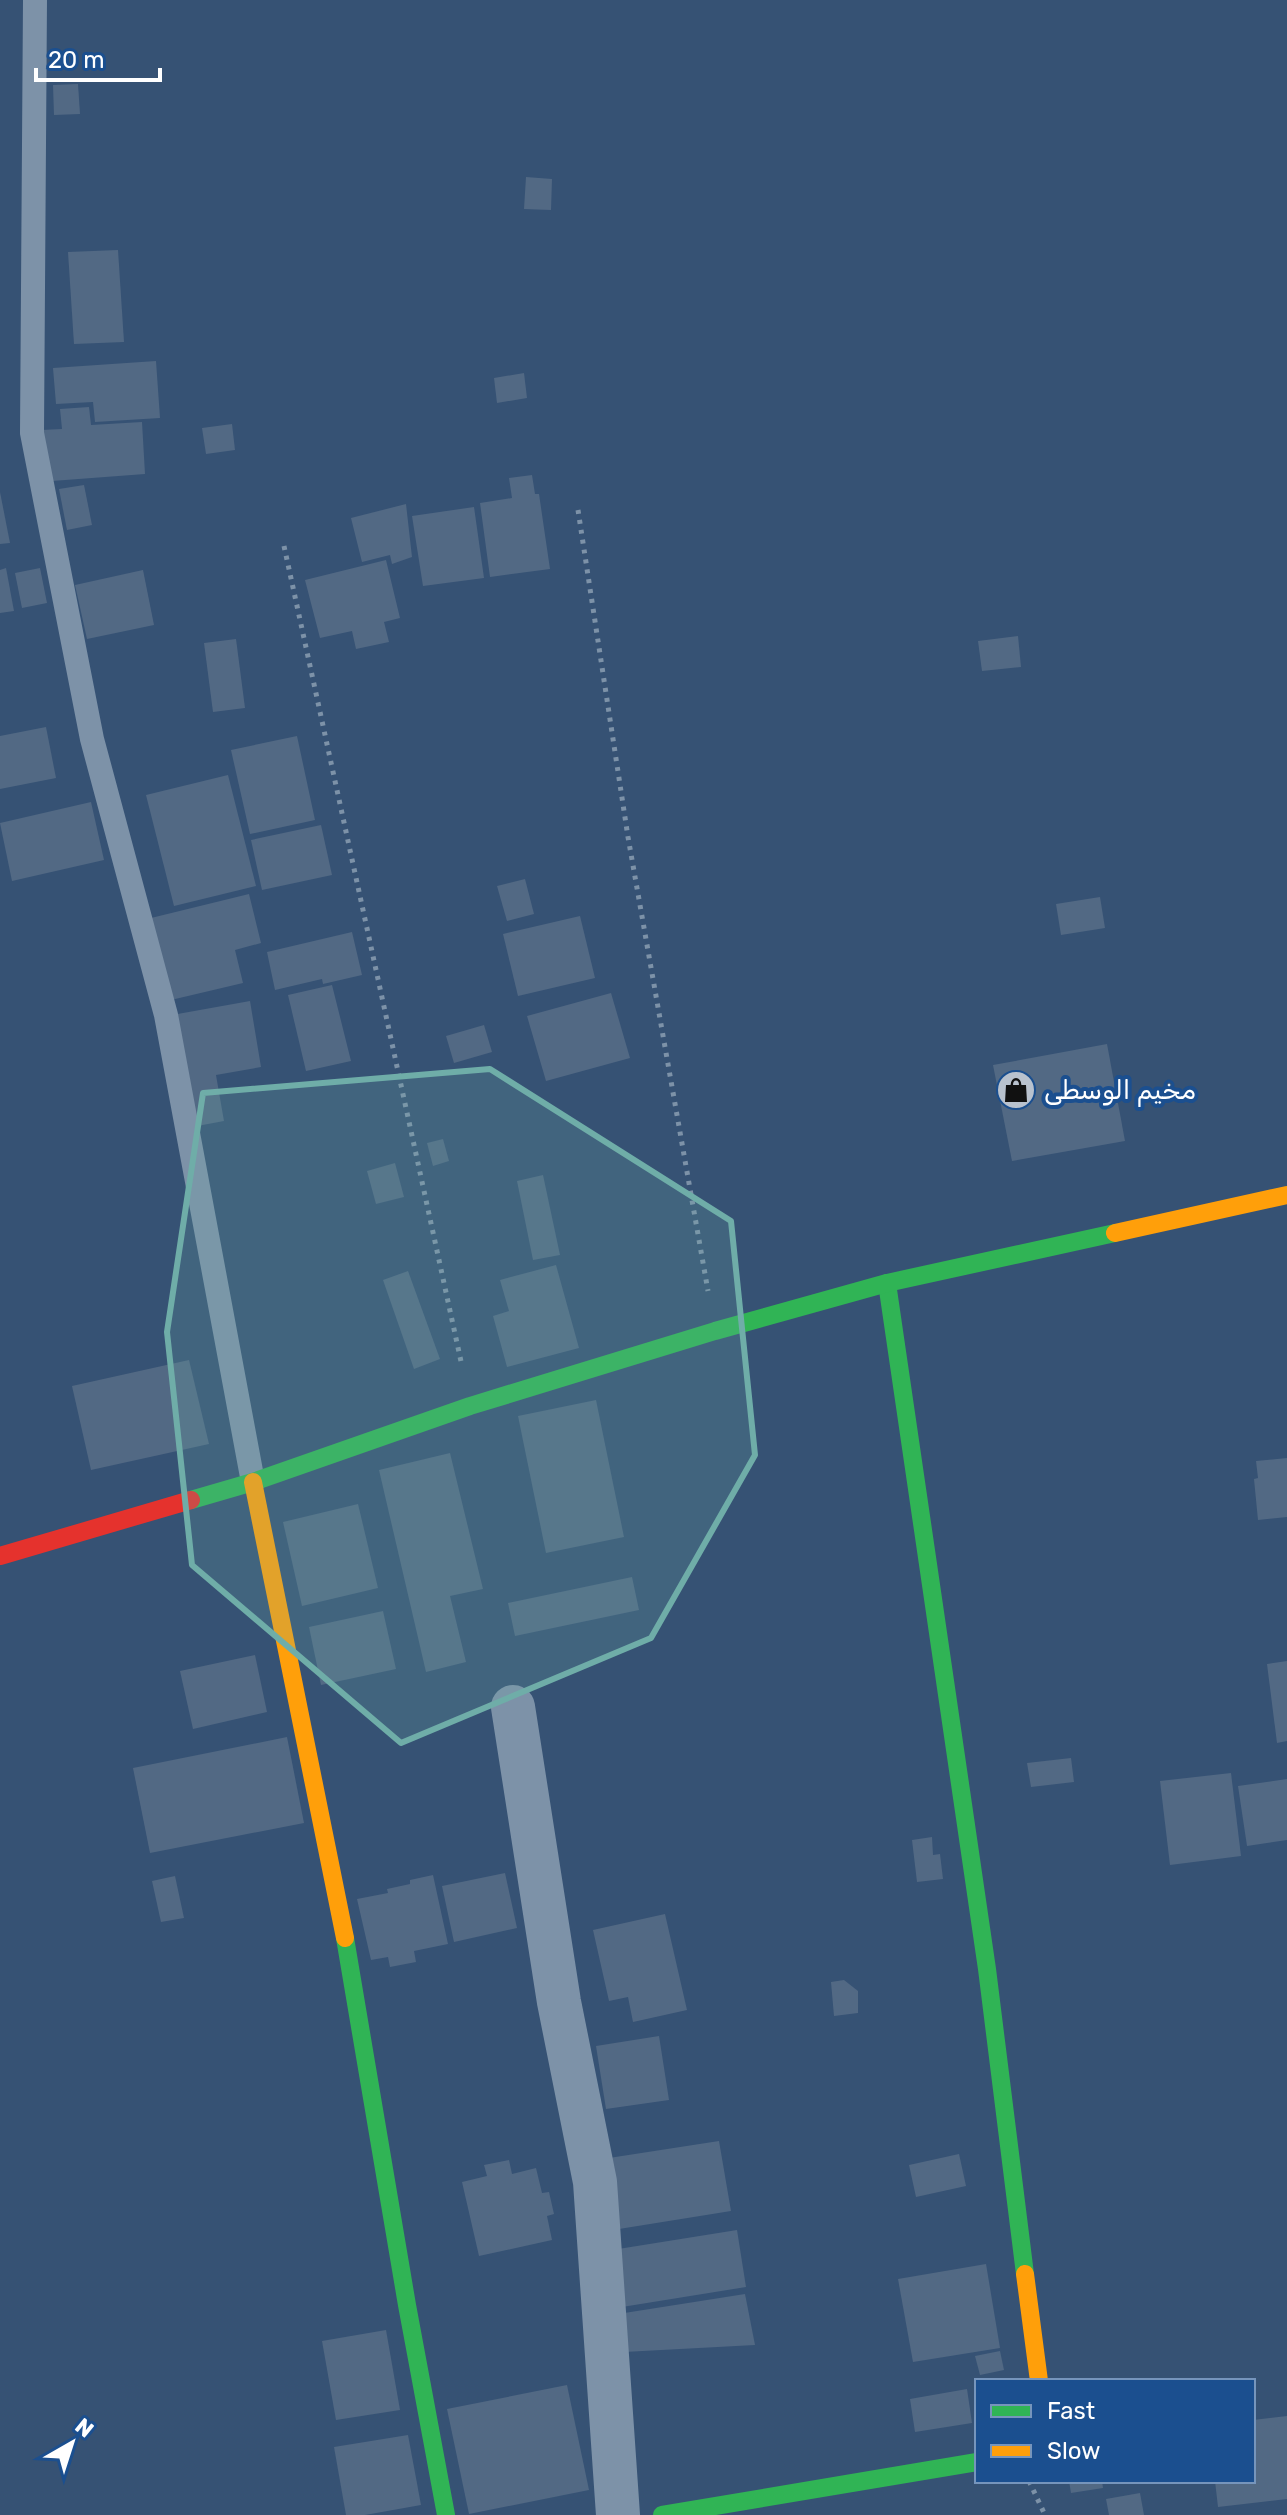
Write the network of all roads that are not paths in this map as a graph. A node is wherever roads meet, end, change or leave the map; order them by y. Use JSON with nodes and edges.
{"nodes":[{"id":1,"x":35,"y":0,"type":"edge"},
{"id":2,"x":1287,"y":1195,"type":"edge"},
{"id":3,"x":887,"y":1283,"type":"junction"},
{"id":4,"x":253,"y":1482,"type":"junction"},
{"id":5,"x":0,"y":1556,"type":"edge"},
{"id":6,"x":513,"y":1707,"type":"dead end"},
{"id":7,"x":1039,"y":2379,"type":"edge"},
{"id":8,"x":975,"y":2462,"type":"edge"},
{"id":9,"x":446,"y":2515,"type":"edge"},
{"id":10,"x":618,"y":2515,"type":"edge"},
{"id":11,"x":662,"y":2515,"type":"edge"}],
"edges":[{"from":1,"to":4,"type":"lane"},
{"from":2,"to":3,"type":"street"},
{"from":3,"to":4,"type":"street"},
{"from":3,"to":7,"type":"street"},
{"from":4,"to":5,"type":"street"},
{"from":4,"to":9,"type":"street"},
{"from":6,"to":10,"type":"street"},
{"from":8,"to":11,"type":"street"}]}
